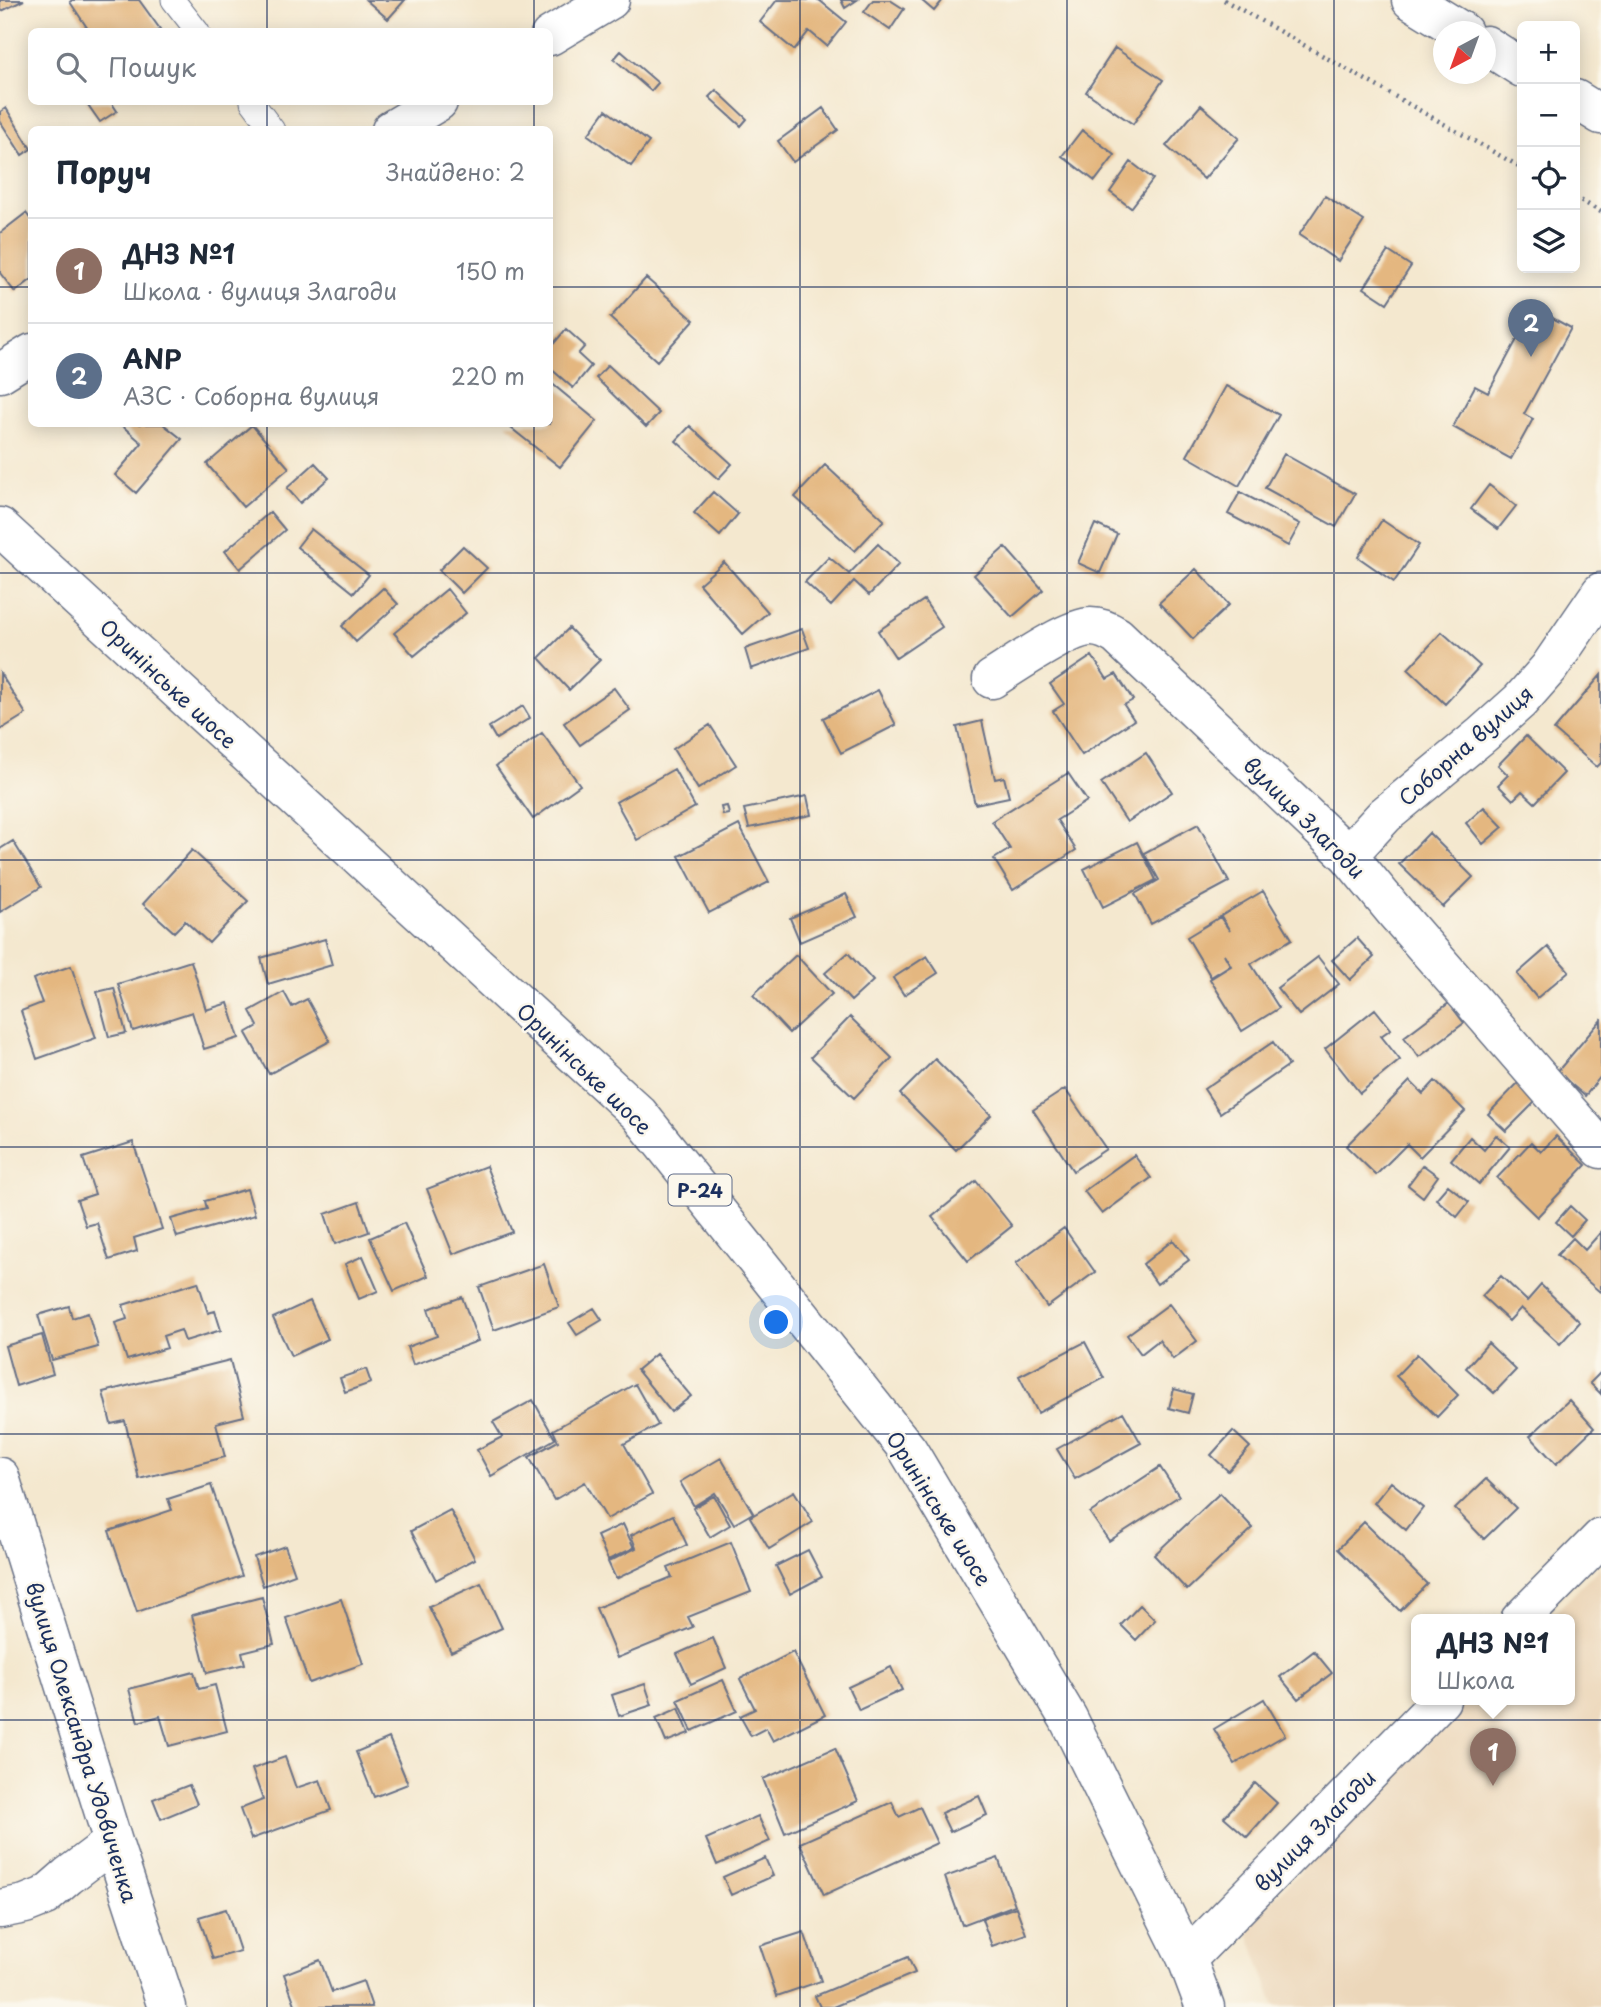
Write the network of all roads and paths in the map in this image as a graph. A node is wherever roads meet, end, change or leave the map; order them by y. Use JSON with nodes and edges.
{"nodes":[{"id":1,"x":173,"y":0,"type":"edge"},
{"id":2,"x":610,"y":0,"type":"edge"},
{"id":3,"x":1224,"y":0,"type":"edge"},
{"id":4,"x":1411,"y":0,"type":"edge"},
{"id":5,"x":1445,"y":21,"type":"edge"},
{"id":6,"x":195,"y":28,"type":"edge"},
{"id":7,"x":553,"y":34,"type":"edge"},
{"id":8,"x":1496,"y":51,"type":"edge"},
{"id":9,"x":1517,"y":65,"type":"edge"},
{"id":10,"x":1580,"y":102,"type":"edge"},
{"id":11,"x":254,"y":105,"type":"edge"},
{"id":12,"x":433,"y":105,"type":"edge"},
{"id":13,"x":1601,"y":115,"type":"edge"},
{"id":14,"x":270,"y":126,"type":"edge"},
{"id":15,"x":398,"y":126,"type":"edge"},
{"id":16,"x":1517,"y":165,"type":"edge"},
{"id":17,"x":1580,"y":200,"type":"edge"},
{"id":18,"x":1601,"y":212,"type":"edge"},
{"id":19,"x":28,"y":356,"type":"edge"},
{"id":20,"x":0,"y":373,"type":"edge"},
{"id":21,"x":0,"y":527,"type":"edge"},
{"id":22,"x":1601,"y":592,"type":"edge"},
{"id":23,"x":1588,"y":641,"type":"edge"},
{"id":24,"x":992,"y":679,"type":"dead end"},
{"id":25,"x":1348,"y":855,"type":"junction"},
{"id":26,"x":1601,"y":1149,"type":"edge"},
{"id":27,"x":0,"y":1477,"type":"edge"},
{"id":28,"x":1601,"y":1538,"type":"edge"},
{"id":29,"x":1526,"y":1614,"type":"edge"},
{"id":30,"x":1436,"y":1705,"type":"edge"},
{"id":31,"x":113,"y":1842,"type":"junction"},
{"id":32,"x":0,"y":1909,"type":"edge"},
{"id":33,"x":1187,"y":1959,"type":"junction"},
{"id":34,"x":167,"y":2007,"type":"edge"},
{"id":35,"x":1205,"y":2007,"type":"edge"}],
"edges":[{"from":1,"to":6,"type":"lane"},
{"from":2,"to":7,"type":"street"},
{"from":3,"to":16,"type":"path"},
{"from":4,"to":5,"type":"street"},
{"from":8,"to":9,"type":"street"},
{"from":10,"to":13,"type":"street"},
{"from":11,"to":14,"type":"lane"},
{"from":12,"to":15,"type":"street"},
{"from":17,"to":18,"type":"path"},
{"from":19,"to":20,"type":"street"},
{"from":21,"to":33,"type":"street","name":"Оринінське шосе","number":"Р-24"},
{"from":22,"to":23,"type":"street","name":"Соборна вулиця"},
{"from":23,"to":25,"type":"street","name":"Соборна вулиця"},
{"from":24,"to":25,"type":"street","name":"вулиця Злагоди"},
{"from":25,"to":26,"type":"street","name":"вулиця Злагоди"},
{"from":27,"to":31,"type":"street","name":"вулиця Олександра Удовиченка"},
{"from":28,"to":29,"type":"street"},
{"from":30,"to":33,"type":"street","name":"вулиця Злагоди"},
{"from":31,"to":32,"type":"street"},
{"from":31,"to":34,"type":"street","name":"вулиця Олександра Удовиченка"},
{"from":33,"to":35,"type":"street","name":"Оринінське шосе","number":"Р-24"}]}
